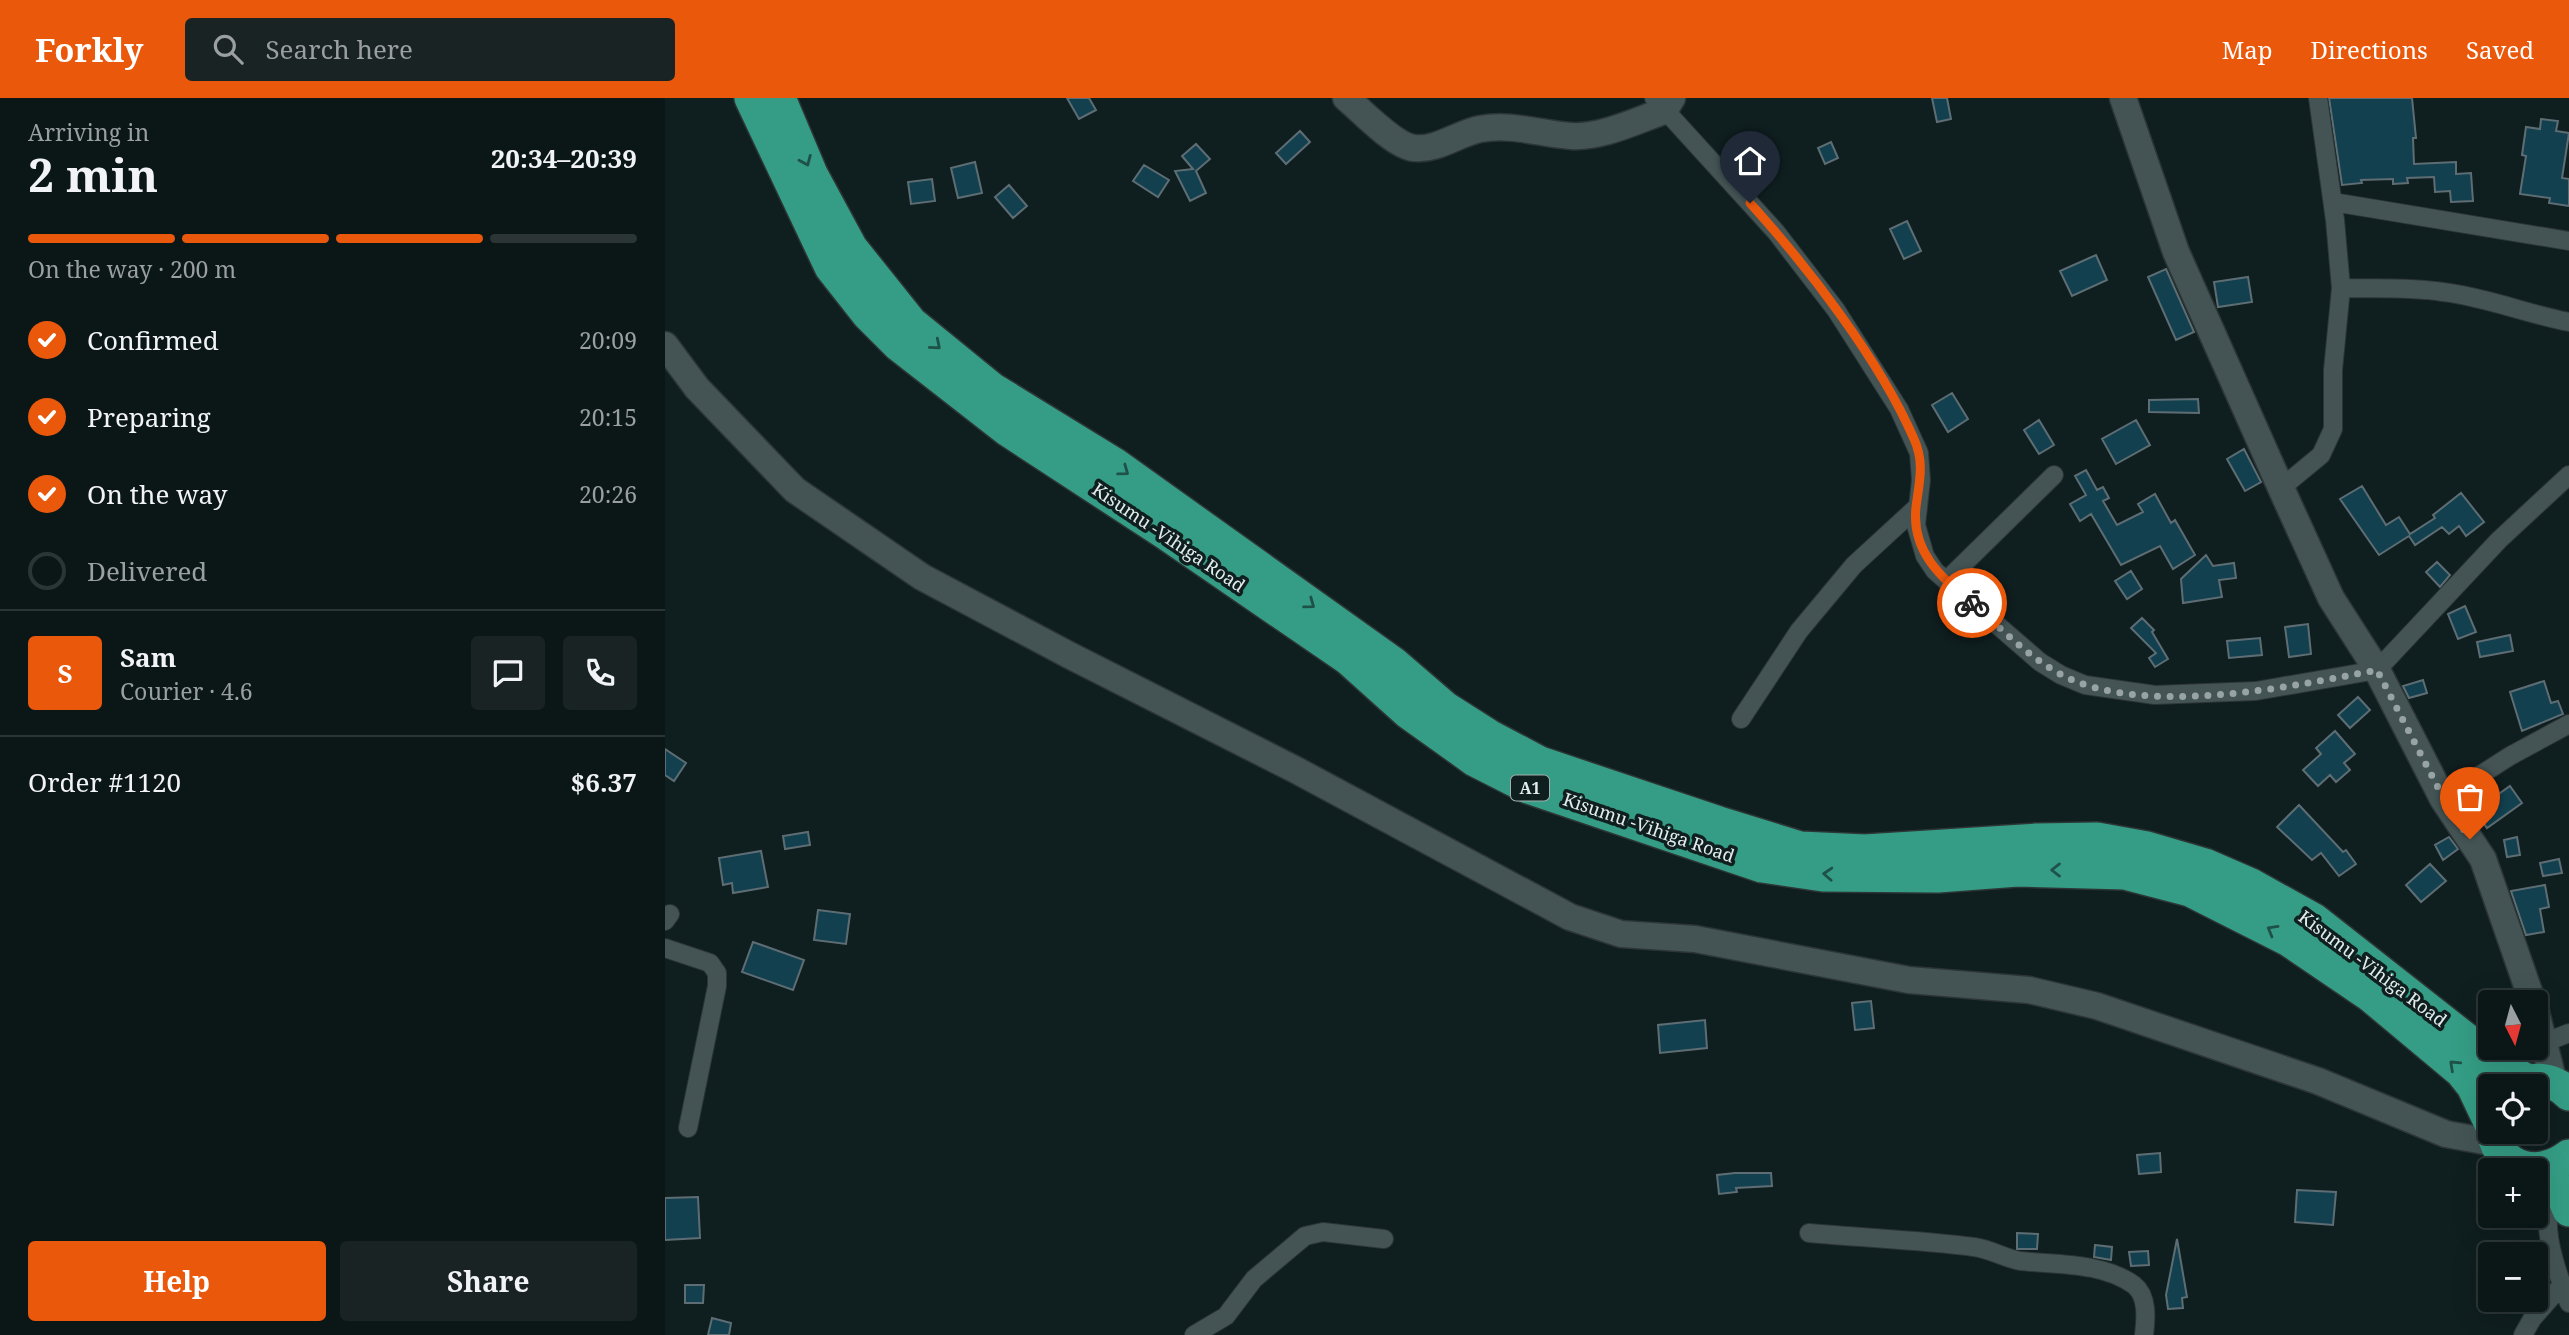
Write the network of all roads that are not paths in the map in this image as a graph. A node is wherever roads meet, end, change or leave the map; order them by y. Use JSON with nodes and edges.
{"nodes":[{"id":1,"x":751,"y":98,"type":"edge"},
{"id":2,"x":779,"y":98,"type":"edge"},
{"id":3,"x":1346,"y":98,"type":"edge"},
{"id":4,"x":2123,"y":98,"type":"edge"},
{"id":5,"x":2318,"y":98,"type":"edge"},
{"id":6,"x":1663,"y":102,"type":"edge"},
{"id":7,"x":2333,"y":202,"type":"junction"},
{"id":8,"x":2569,"y":241,"type":"edge"},
{"id":9,"x":2341,"y":288,"type":"junction"},
{"id":10,"x":2569,"y":322,"type":"edge"},
{"id":11,"x":665,"y":345,"type":"edge"},
{"id":12,"x":2054,"y":475,"type":"dead end"},
{"id":13,"x":2569,"y":475,"type":"edge"},
{"id":14,"x":2281,"y":488,"type":"junction"},
{"id":15,"x":1916,"y":508,"type":"junction"},
{"id":16,"x":1946,"y":581,"type":"junction"},
{"id":17,"x":2377,"y":670,"type":"junction"},
{"id":18,"x":1741,"y":719,"type":"dead end"},
{"id":19,"x":2569,"y":724,"type":"edge"},
{"id":20,"x":2444,"y":799,"type":"junction"},
{"id":21,"x":665,"y":948,"type":"edge"},
{"id":22,"x":2528,"y":990,"type":"edge"},
{"id":23,"x":2557,"y":1038,"type":"edge"},
{"id":24,"x":2520,"y":1074,"type":"edge"},
{"id":25,"x":2544,"y":1074,"type":"edge"},
{"id":26,"x":2478,"y":1098,"type":"edge"},
{"id":27,"x":688,"y":1128,"type":"dead end"},
{"id":28,"x":2478,"y":1133,"type":"edge"},
{"id":29,"x":2500,"y":1144,"type":"edge"},
{"id":30,"x":2560,"y":1181,"type":"edge"},
{"id":31,"x":1809,"y":1233,"type":"dead end"},
{"id":32,"x":1384,"y":1239,"type":"dead end"},
{"id":33,"x":2561,"y":1284,"type":"junction"},
{"id":34,"x":2569,"y":1303,"type":"edge"},
{"id":35,"x":1194,"y":1335,"type":"edge"},
{"id":36,"x":2144,"y":1335,"type":"edge"},
{"id":37,"x":2523,"y":1335,"type":"edge"}],
"edges":[{"from":26,"to":1,"type":"highway","name":"Kisumu -Vihiga Road","number":"A1","one_way":true},
{"from":2,"to":24,"type":"highway","name":"Kisumu -Vihiga Road","number":"A1","one_way":true},
{"from":3,"to":6,"type":"street"},
{"from":4,"to":14,"type":"street"},
{"from":5,"to":7,"type":"street"},
{"from":6,"to":15,"type":"street"},
{"from":7,"to":8,"type":"street"},
{"from":7,"to":9,"type":"street"},
{"from":9,"to":10,"type":"street"},
{"from":9,"to":14,"type":"street"},
{"from":11,"to":28,"type":"street"},
{"from":12,"to":16,"type":"street"},
{"from":13,"to":17,"type":"street"},
{"from":14,"to":17,"type":"street"},
{"from":15,"to":16,"type":"street"},
{"from":15,"to":18,"type":"street"},
{"from":16,"to":17,"type":"street"},
{"from":17,"to":20,"type":"street"},
{"from":19,"to":20,"type":"street"},
{"from":20,"to":22,"type":"street"},
{"from":21,"to":27,"type":"street"},
{"from":23,"to":25,"type":"street"},
{"from":29,"to":30,"type":"highway","number":"A1"},
{"from":30,"to":33,"type":"street"},
{"from":31,"to":36,"type":"street"},
{"from":32,"to":35,"type":"street"},
{"from":33,"to":34,"type":"street"},
{"from":33,"to":37,"type":"street"}]}
